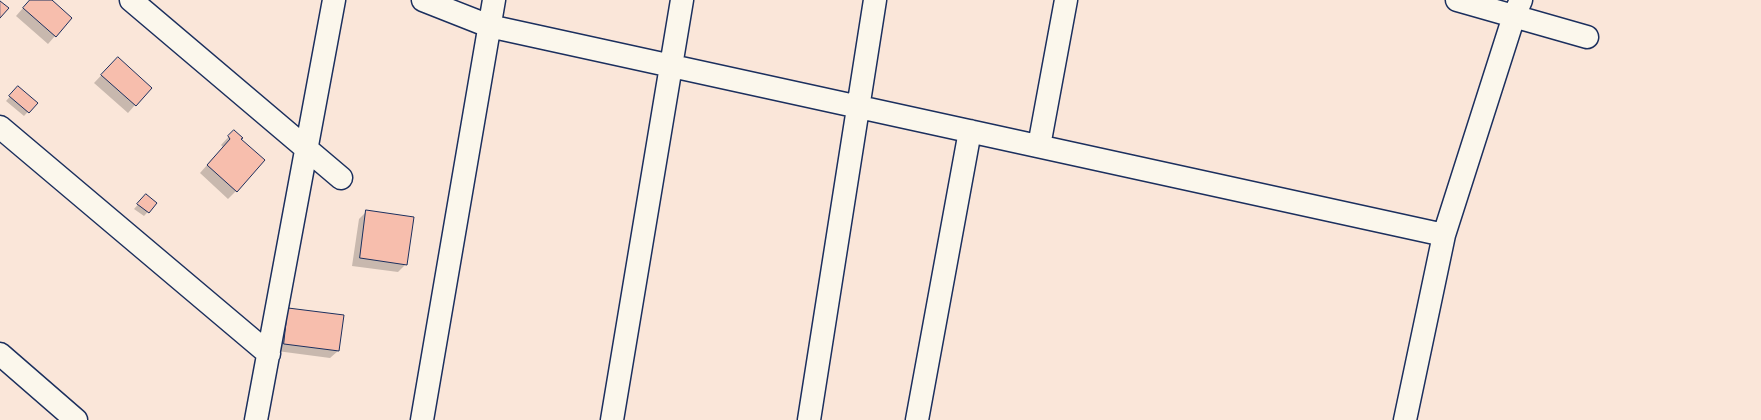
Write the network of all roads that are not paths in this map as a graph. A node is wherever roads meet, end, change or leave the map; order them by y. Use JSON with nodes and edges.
{"nodes":[{"id":1,"x":131,"y":0,"type":"edge"},
{"id":2,"x":334,"y":0,"type":"edge"},
{"id":3,"x":423,"y":0,"type":"edge"},
{"id":4,"x":494,"y":0,"type":"edge"},
{"id":5,"x":682,"y":0,"type":"edge"},
{"id":6,"x":875,"y":0,"type":"edge"},
{"id":7,"x":1066,"y":0,"type":"edge"},
{"id":8,"x":1457,"y":0,"type":"edge"},
{"id":9,"x":1518,"y":8,"type":"edge"},
{"id":10,"x":489,"y":26,"type":"junction"},
{"id":11,"x":1587,"y":37,"type":"dead end"},
{"id":12,"x":670,"y":66,"type":"junction"},
{"id":13,"x":858,"y":106,"type":"junction"},
{"id":14,"x":0,"y":127,"type":"edge"},
{"id":15,"x":970,"y":131,"type":"junction"},
{"id":16,"x":1039,"y":146,"type":"junction"},
{"id":17,"x":307,"y":149,"type":"junction"},
{"id":18,"x":341,"y":178,"type":"dead end"},
{"id":19,"x":1444,"y":235,"type":"junction"},
{"id":20,"x":0,"y":354,"type":"edge"},
{"id":21,"x":269,"y":354,"type":"junction"},
{"id":22,"x":76,"y":420,"type":"edge"},
{"id":23,"x":256,"y":420,"type":"edge"},
{"id":24,"x":422,"y":420,"type":"edge"},
{"id":25,"x":612,"y":420,"type":"edge"},
{"id":26,"x":809,"y":420,"type":"edge"},
{"id":27,"x":917,"y":420,"type":"edge"},
{"id":28,"x":1405,"y":420,"type":"edge"}],
"edges":[{"from":1,"to":17,"type":"street"},
{"from":2,"to":17,"type":"street"},
{"from":3,"to":10,"type":"street"},
{"from":4,"to":10,"type":"street"},
{"from":5,"to":12,"type":"street"},
{"from":6,"to":13,"type":"street"},
{"from":7,"to":16,"type":"street"},
{"from":8,"to":9,"type":"street"},
{"from":9,"to":11,"type":"street"},
{"from":9,"to":19,"type":"street"},
{"from":10,"to":12,"type":"street"},
{"from":10,"to":24,"type":"street"},
{"from":12,"to":13,"type":"street"},
{"from":12,"to":25,"type":"street"},
{"from":13,"to":15,"type":"street"},
{"from":13,"to":26,"type":"street"},
{"from":14,"to":21,"type":"street"},
{"from":15,"to":16,"type":"street"},
{"from":15,"to":27,"type":"street"},
{"from":16,"to":19,"type":"street"},
{"from":17,"to":18,"type":"street"},
{"from":17,"to":21,"type":"street"},
{"from":19,"to":28,"type":"street"},
{"from":20,"to":22,"type":"street"},
{"from":21,"to":23,"type":"street"}]}
